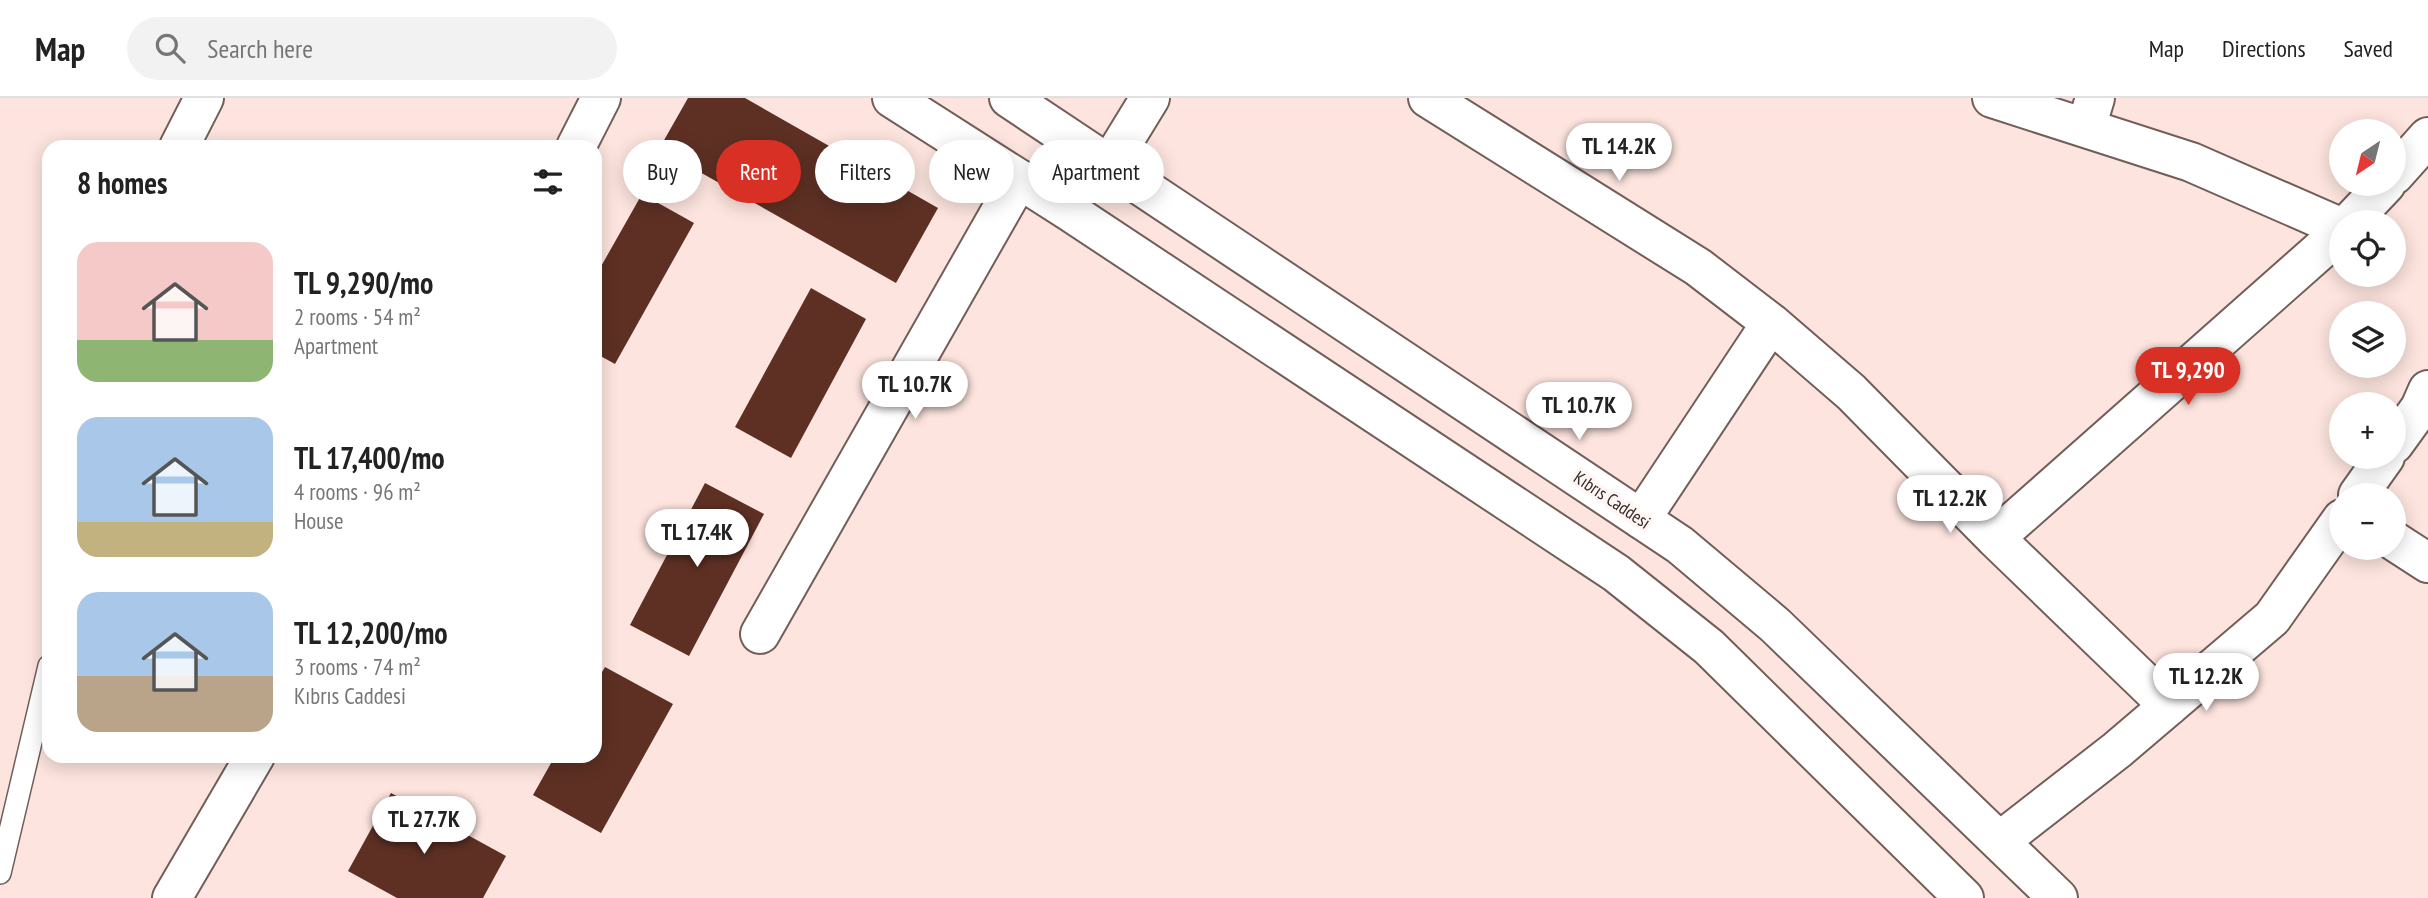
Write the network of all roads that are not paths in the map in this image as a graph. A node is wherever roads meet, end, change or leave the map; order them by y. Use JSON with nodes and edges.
{"nodes":[{"id":1,"x":204,"y":98,"type":"edge"},
{"id":2,"x":601,"y":98,"type":"edge"},
{"id":3,"x":892,"y":98,"type":"edge"},
{"id":4,"x":1009,"y":98,"type":"edge"},
{"id":5,"x":1150,"y":98,"type":"edge"},
{"id":6,"x":1428,"y":98,"type":"edge"},
{"id":7,"x":1992,"y":98,"type":"edge"},
{"id":8,"x":2091,"y":113,"type":"edge"},
{"id":9,"x":183,"y":140,"type":"edge"},
{"id":10,"x":580,"y":140,"type":"edge"},
{"id":11,"x":1071,"y":140,"type":"edge"},
{"id":12,"x":1124,"y":140,"type":"edge"},
{"id":13,"x":2410,"y":165,"type":"edge"},
{"id":14,"x":1019,"y":179,"type":"junction"},
{"id":15,"x":1164,"y":202,"type":"edge"},
{"id":16,"x":2363,"y":210,"type":"edge"},
{"id":17,"x":2329,"y":223,"type":"edge"},
{"id":18,"x":2329,"y":241,"type":"edge"},
{"id":19,"x":1771,"y":323,"type":"junction"},
{"id":20,"x":2428,"y":390,"type":"edge"},
{"id":21,"x":2406,"y":427,"type":"edge"},
{"id":22,"x":1641,"y":519,"type":"junction"},
{"id":23,"x":2329,"y":537,"type":"edge"},
{"id":24,"x":1995,"y":538,"type":"junction"},
{"id":25,"x":2406,"y":549,"type":"edge"},
{"id":26,"x":2428,"y":563,"type":"edge"},
{"id":27,"x":760,"y":634,"type":"dead end"},
{"id":28,"x":42,"y":696,"type":"edge"},
{"id":29,"x":2169,"y":706,"type":"junction"},
{"id":30,"x":251,"y":763,"type":"edge"},
{"id":31,"x":2000,"y":841,"type":"junction"},
{"id":32,"x":0,"y":873,"type":"edge"},
{"id":33,"x":172,"y":898,"type":"edge"},
{"id":34,"x":1964,"y":898,"type":"edge"},
{"id":35,"x":2058,"y":898,"type":"edge"}],
"edges":[{"from":1,"to":9,"type":"street"},
{"from":2,"to":10,"type":"street"},
{"from":3,"to":14,"type":"street"},
{"from":4,"to":11,"type":"street","name":"Kıbrıs Caddesi"},
{"from":5,"to":12,"type":"street"},
{"from":6,"to":19,"type":"street"},
{"from":7,"to":8,"type":"street"},
{"from":8,"to":17,"type":"street"},
{"from":13,"to":16,"type":"street"},
{"from":14,"to":27,"type":"street"},
{"from":14,"to":34,"type":"street"},
{"from":15,"to":22,"type":"street","name":"Kıbrıs Caddesi"},
{"from":18,"to":24,"type":"street"},
{"from":19,"to":22,"type":"street"},
{"from":19,"to":24,"type":"street"},
{"from":20,"to":21,"type":"street"},
{"from":22,"to":31,"type":"street","name":"Kıbrıs Caddesi"},
{"from":23,"to":29,"type":"street"},
{"from":24,"to":29,"type":"street"},
{"from":25,"to":26,"type":"street"},
{"from":28,"to":32,"type":"lane"},
{"from":29,"to":31,"type":"street"},
{"from":30,"to":33,"type":"street"},
{"from":31,"to":35,"type":"street","name":"Kıbrıs Caddesi"}]}
